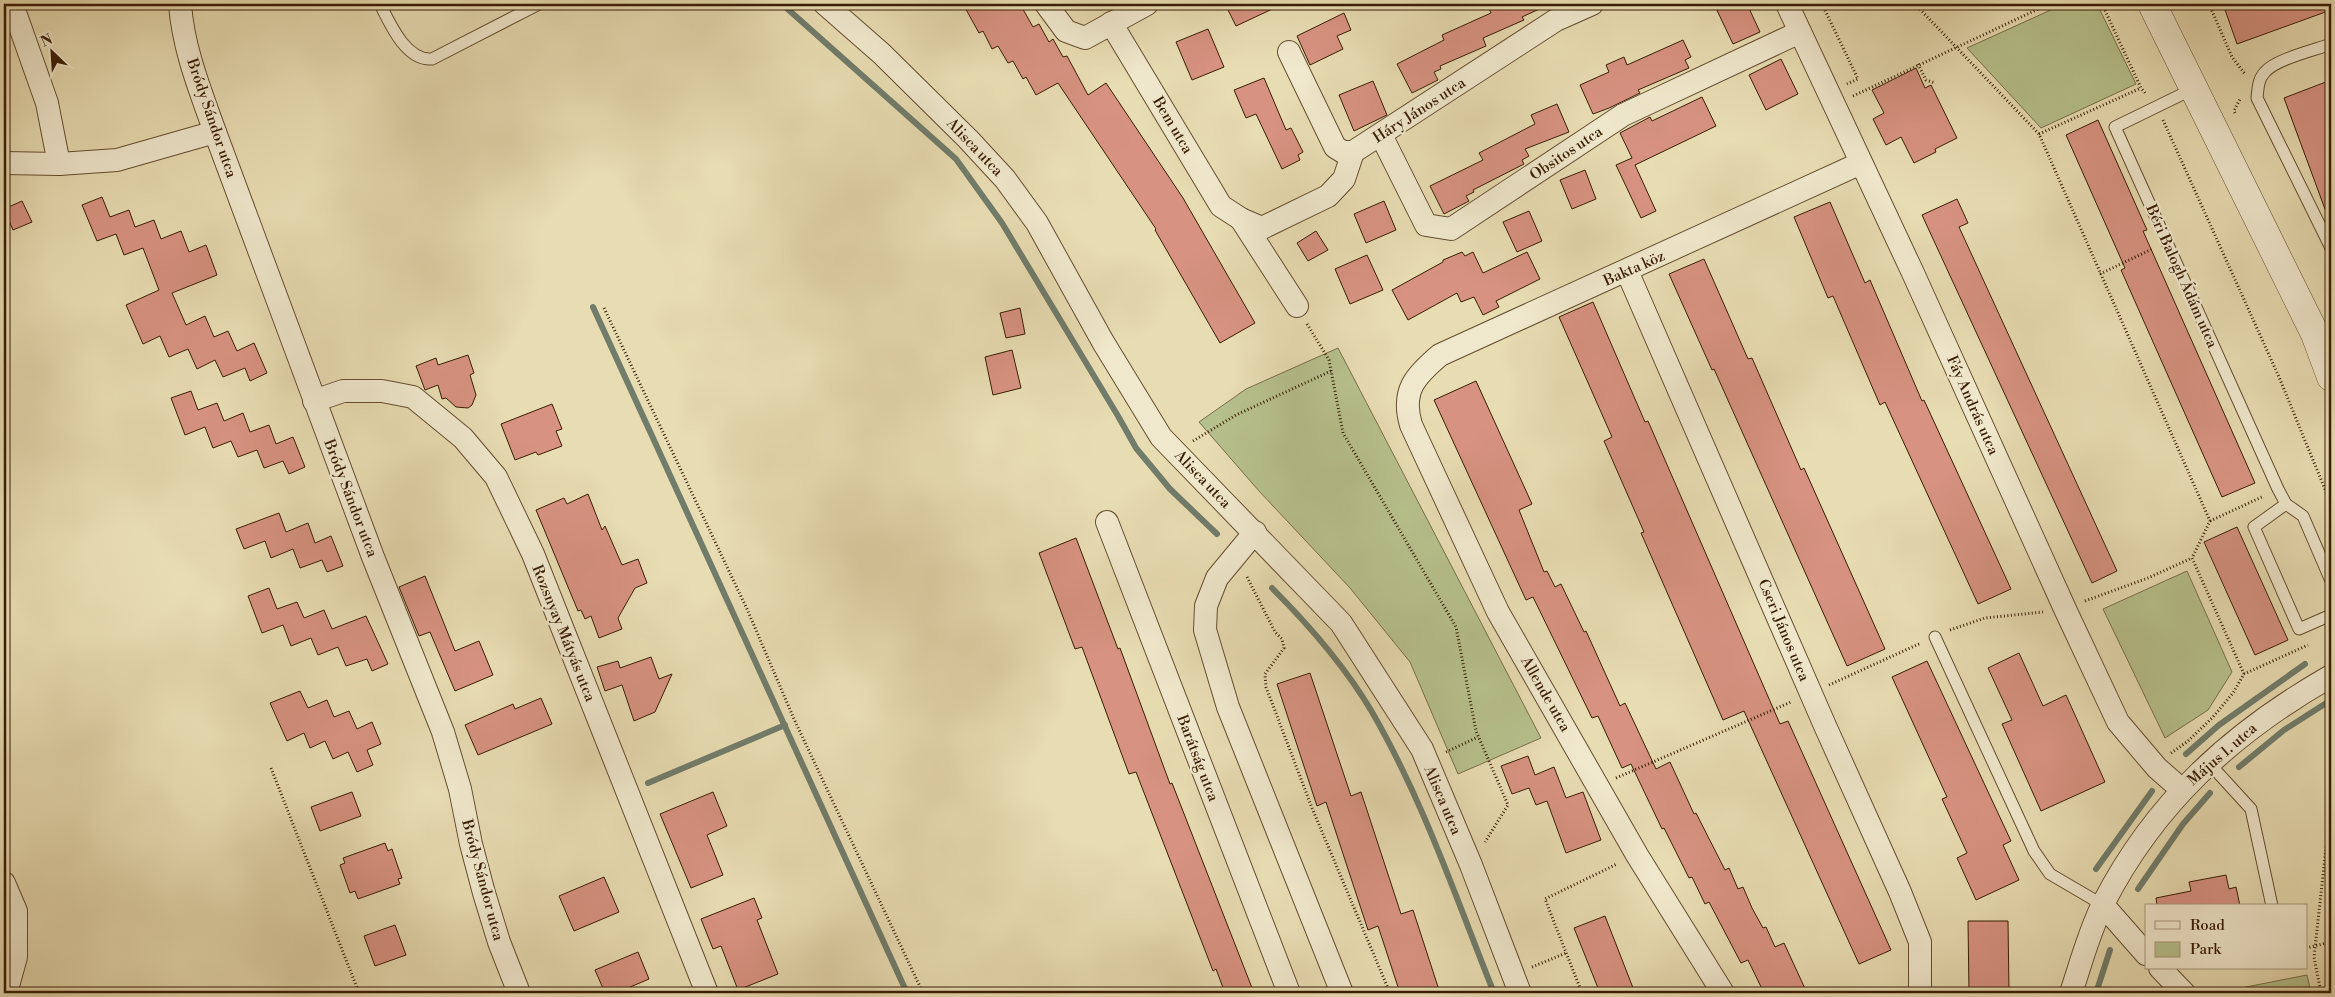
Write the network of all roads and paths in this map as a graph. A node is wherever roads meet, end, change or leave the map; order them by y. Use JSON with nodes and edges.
{"nodes":[{"id":1,"x":12,"y":4,"type":"edge"},
{"id":2,"x":180,"y":4,"type":"edge"},
{"id":3,"x":380,"y":4,"type":"edge"},
{"id":4,"x":538,"y":4,"type":"edge"},
{"id":5,"x":825,"y":4,"type":"edge"},
{"id":6,"x":1046,"y":4,"type":"edge"},
{"id":7,"x":1148,"y":4,"type":"edge"},
{"id":8,"x":1592,"y":4,"type":"edge"},
{"id":9,"x":1787,"y":4,"type":"edge"},
{"id":10,"x":1915,"y":4,"type":"edge"},
{"id":11,"x":2049,"y":4,"type":"edge"},
{"id":12,"x":2102,"y":4,"type":"edge"},
{"id":13,"x":2152,"y":4,"type":"edge"},
{"id":14,"x":2208,"y":4,"type":"edge"},
{"id":15,"x":1111,"y":23,"type":"junction"},
{"id":16,"x":1800,"y":32,"type":"junction"},
{"id":17,"x":2331,"y":44,"type":"edge"},
{"id":18,"x":1957,"y":46,"type":"junction"},
{"id":19,"x":1289,"y":52,"type":"dead end"},
{"id":20,"x":1918,"y":64,"type":"junction"},
{"id":21,"x":2249,"y":80,"type":"dead end"},
{"id":22,"x":1935,"y":83,"type":"dead end"},
{"id":23,"x":2141,"y":88,"type":"junction"},
{"id":24,"x":2195,"y":88,"type":"junction"},
{"id":25,"x":2242,"y":95,"type":"dead end"},
{"id":26,"x":1849,"y":98,"type":"dead end"},
{"id":27,"x":2157,"y":107,"type":"junction"},
{"id":28,"x":2238,"y":120,"type":"dead end"},
{"id":29,"x":215,"y":132,"type":"junction"},
{"id":30,"x":1381,"y":134,"type":"junction"},
{"id":31,"x":2039,"y":134,"type":"junction"},
{"id":32,"x":1353,"y":152,"type":"junction"},
{"id":33,"x":1861,"y":163,"type":"junction"},
{"id":34,"x":4,"y":164,"type":"edge"},
{"id":35,"x":59,"y":164,"type":"junction"},
{"id":36,"x":1242,"y":219,"type":"junction"},
{"id":37,"x":2167,"y":242,"type":"junction"},
{"id":38,"x":2331,"y":248,"type":"edge"},
{"id":39,"x":1627,"y":271,"type":"junction"},
{"id":40,"x":2100,"y":274,"type":"junction"},
{"id":41,"x":1297,"y":306,"type":"joint"},
{"id":42,"x":604,"y":308,"type":"dead end"},
{"id":43,"x":1331,"y":371,"type":"junction"},
{"id":44,"x":2331,"y":377,"type":"edge"},
{"id":45,"x":1414,"y":381,"type":"joint"},
{"id":46,"x":314,"y":401,"type":"junction"},
{"id":47,"x":1176,"y":452,"type":"junction"},
{"id":48,"x":2278,"y":489,"type":"junction"},
{"id":49,"x":2286,"y":504,"type":"junction"},
{"id":50,"x":2331,"y":504,"type":"edge"},
{"id":51,"x":2210,"y":520,"type":"junction"},
{"id":52,"x":1106,"y":522,"type":"dead end"},
{"id":53,"x":1255,"y":532,"type":"junction"},
{"id":54,"x":1236,"y":556,"type":"junction"},
{"id":55,"x":2192,"y":558,"type":"junction"},
{"id":56,"x":2331,"y":581,"type":"edge"},
{"id":57,"x":2065,"y":609,"type":"junction"},
{"id":58,"x":2331,"y":614,"type":"edge"},
{"id":59,"x":1935,"y":637,"type":"junction"},
{"id":60,"x":2314,"y":643,"type":"dead end"},
{"id":61,"x":2244,"y":674,"type":"junction"},
{"id":62,"x":2331,"y":676,"type":"edge"},
{"id":63,"x":1811,"y":693,"type":"junction"},
{"id":64,"x":1478,"y":737,"type":"junction"},
{"id":65,"x":1470,"y":741,"type":"dead end"},
{"id":66,"x":2208,"y":762,"type":"junction"},
{"id":67,"x":271,"y":768,"type":"dead end"},
{"id":68,"x":2156,"y":768,"type":"junction"},
{"id":69,"x":1600,"y":786,"type":"junction"},
{"id":70,"x":2182,"y":790,"type":"junction"},
{"id":71,"x":2331,"y":803,"type":"edge"},
{"id":72,"x":1637,"y":855,"type":"junction"},
{"id":73,"x":1470,"y":865,"type":"junction"},
{"id":74,"x":4,"y":883,"type":"edge"},
{"id":75,"x":2272,"y":904,"type":"edge"},
{"id":76,"x":2102,"y":905,"type":"junction"},
{"id":77,"x":2331,"y":942,"type":"edge"},
{"id":78,"x":2316,"y":946,"type":"junction"},
{"id":79,"x":2308,"y":948,"type":"edge"},
{"id":80,"x":1566,"y":953,"type":"junction"},
{"id":81,"x":2145,"y":953,"type":"edge"},
{"id":82,"x":2162,"y":970,"type":"edge"},
{"id":83,"x":1516,"y":984,"type":"edge"},
{"id":84,"x":6,"y":993,"type":"edge"},
{"id":85,"x":359,"y":993,"type":"edge"},
{"id":86,"x":519,"y":993,"type":"edge"},
{"id":87,"x":707,"y":993,"type":"edge"},
{"id":88,"x":923,"y":993,"type":"edge"},
{"id":89,"x":1289,"y":993,"type":"edge"},
{"id":90,"x":1342,"y":993,"type":"edge"},
{"id":91,"x":1390,"y":993,"type":"edge"},
{"id":92,"x":1582,"y":993,"type":"edge"},
{"id":93,"x":1723,"y":993,"type":"edge"},
{"id":94,"x":1920,"y":993,"type":"edge"},
{"id":95,"x":2071,"y":993,"type":"edge"},
{"id":96,"x":2184,"y":993,"type":"edge"},
{"id":97,"x":2321,"y":993,"type":"edge"}],
"edges":[{"from":1,"to":35,"type":"street"},
{"from":2,"to":29,"type":"street","name":"Bródy Sándor utca"},
{"from":3,"to":4,"type":"lane"},
{"from":5,"to":47,"type":"street","name":"Alisca utca"},
{"from":6,"to":15,"type":"street"},
{"from":7,"to":15,"type":"street"},
{"from":8,"to":30,"type":"street","name":"Háry János utca"},
{"from":9,"to":16,"type":"street","name":"Fáy András utca"},
{"from":10,"to":18,"type":"path"},
{"from":11,"to":18,"type":"path"},
{"from":12,"to":23,"type":"path"},
{"from":13,"to":24,"type":"street"},
{"from":14,"to":21,"type":"path"},
{"from":15,"to":36,"type":"street","name":"Bem utca"},
{"from":16,"to":30,"type":"street","name":"Obsitos utca"},
{"from":16,"to":33,"type":"street","name":"Fáy András utca"},
{"from":17,"to":38,"type":"lane"},
{"from":18,"to":20,"type":"path"},
{"from":18,"to":31,"type":"path"},
{"from":19,"to":32,"type":"street"},
{"from":20,"to":22,"type":"path"},
{"from":20,"to":26,"type":"path"},
{"from":23,"to":27,"type":"path"},
{"from":23,"to":31,"type":"path"},
{"from":24,"to":27,"type":"lane","name":"Béri Balogh Ádám utca"},
{"from":24,"to":44,"type":"street"},
{"from":25,"to":28,"type":"path"},
{"from":27,"to":37,"type":"lane","name":"Béri Balogh Ádám utca"},
{"from":27,"to":50,"type":"path"},
{"from":29,"to":35,"type":"street"},
{"from":29,"to":46,"type":"street","name":"Bródy Sándor utca"},
{"from":30,"to":32,"type":"street","name":"Háry János utca"},
{"from":31,"to":40,"type":"path"},
{"from":32,"to":36,"type":"street","name":"Bem utca"},
{"from":33,"to":39,"type":"street","name":"Bakta köz"},
{"from":33,"to":57,"type":"street","name":"Fáy András utca"},
{"from":34,"to":35,"type":"street"},
{"from":36,"to":41,"type":"street","name":"Bem utca"},
{"from":37,"to":40,"type":"path"},
{"from":37,"to":48,"type":"lane","name":"Béri Balogh Ádám utca"},
{"from":39,"to":45,"type":"street","name":"Bakta köz"},
{"from":39,"to":63,"type":"street","name":"Cseri János utca"},
{"from":40,"to":51,"type":"path"},
{"from":41,"to":43,"type":"path"},
{"from":42,"to":88,"type":"path"},
{"from":43,"to":47,"type":"path"},
{"from":43,"to":64,"type":"path"},
{"from":45,"to":69,"type":"street","name":"Allende utca"},
{"from":46,"to":86,"type":"street","name":"Bródy Sándor utca"},
{"from":46,"to":87,"type":"street","name":"Rozsnyay Mátyás utca"},
{"from":47,"to":53,"type":"street","name":"Alisca utca"},
{"from":48,"to":49,"type":"lane","name":"Béri Balogh Ádám utca"},
{"from":48,"to":51,"type":"path"},
{"from":49,"to":56,"type":"lane","name":"Béri Balogh Ádám utca"},
{"from":49,"to":58,"type":"lane"},
{"from":51,"to":55,"type":"path"},
{"from":52,"to":89,"type":"street","name":"Barátság utca"},
{"from":53,"to":54,"type":"street"},
{"from":53,"to":73,"type":"street","name":"Alisca utca"},
{"from":54,"to":90,"type":"street"},
{"from":54,"to":91,"type":"path"},
{"from":55,"to":57,"type":"path"},
{"from":55,"to":61,"type":"path"},
{"from":57,"to":59,"type":"path"},
{"from":57,"to":68,"type":"street","name":"Fáy András utca"},
{"from":59,"to":63,"type":"path"},
{"from":59,"to":76,"type":"lane"},
{"from":60,"to":61,"type":"path"},
{"from":61,"to":68,"type":"path"},
{"from":62,"to":66,"type":"street","name":"Május 1. utca"},
{"from":63,"to":69,"type":"path"},
{"from":63,"to":94,"type":"street","name":"Cseri János utca"},
{"from":64,"to":65,"type":"path"},
{"from":64,"to":73,"type":"path"},
{"from":66,"to":70,"type":"street","name":"Május 1. utca"},
{"from":66,"to":75,"type":"lane"},
{"from":67,"to":85,"type":"path"},
{"from":68,"to":70,"type":"street","name":"Fáy András utca"},
{"from":69,"to":72,"type":"street","name":"Allende utca"},
{"from":70,"to":76,"type":"street","name":"Május 1. utca"},
{"from":71,"to":78,"type":"path"},
{"from":72,"to":80,"type":"path"},
{"from":72,"to":93,"type":"street","name":"Allende utca"},
{"from":73,"to":83,"type":"street","name":"Alisca utca"},
{"from":74,"to":84,"type":"street"},
{"from":76,"to":81,"type":"street"},
{"from":76,"to":95,"type":"street","name":"Május 1. utca"},
{"from":77,"to":78,"type":"path"},
{"from":78,"to":79,"type":"path"},
{"from":78,"to":97,"type":"path"},
{"from":80,"to":83,"type":"path"},
{"from":80,"to":92,"type":"path"},
{"from":82,"to":96,"type":"street"}]}
